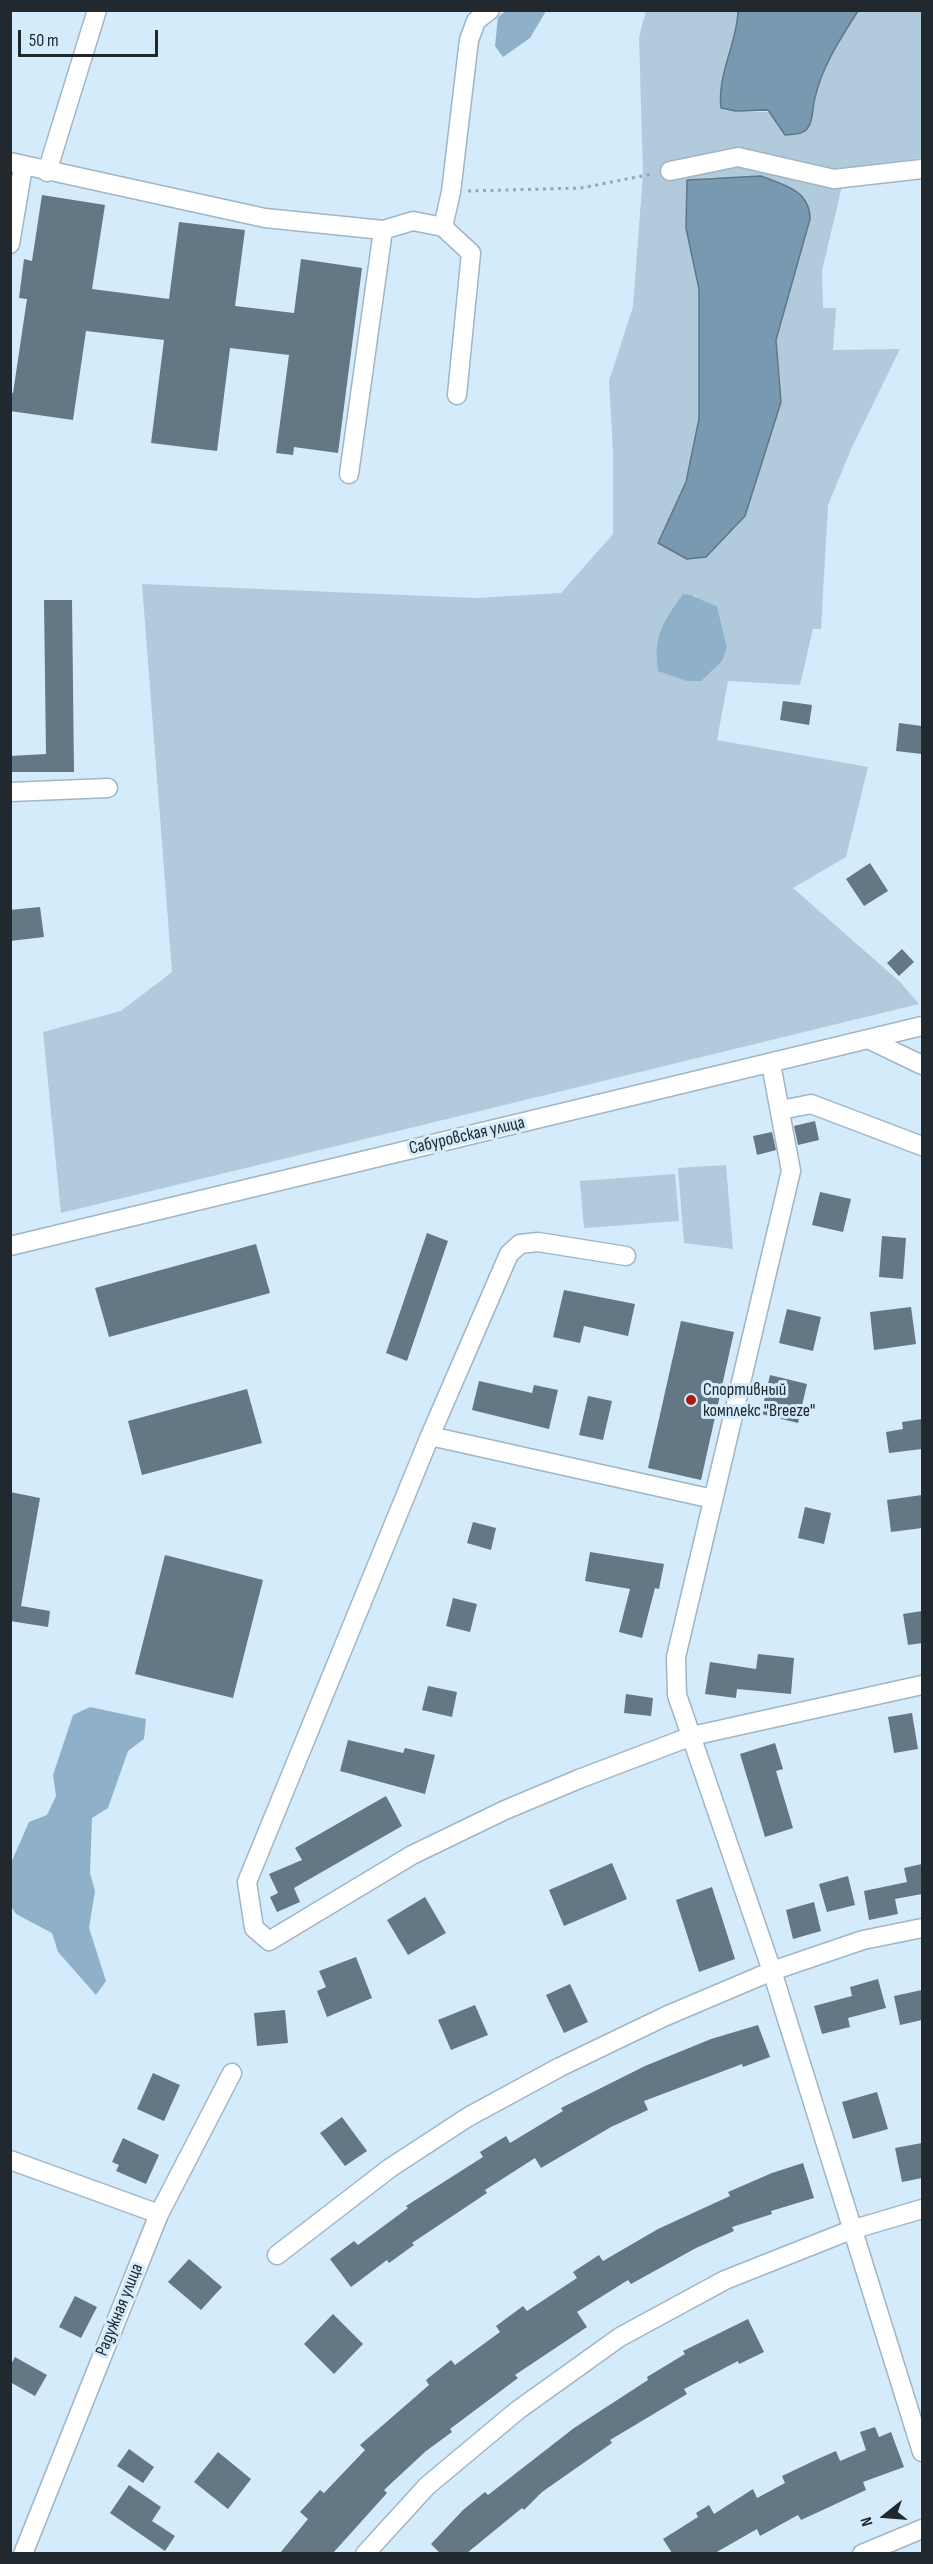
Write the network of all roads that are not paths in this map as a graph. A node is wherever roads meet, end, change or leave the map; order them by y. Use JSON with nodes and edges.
{"nodes":[{"id":1,"x":97,"y":10,"type":"edge"},
{"id":2,"x":489,"y":10,"type":"edge"},
{"id":3,"x":17,"y":165,"type":"edge"},
{"id":4,"x":922,"y":169,"type":"edge"},
{"id":5,"x":670,"y":171,"type":"road end"},
{"id":6,"x":47,"y":172,"type":"junction"},
{"id":7,"x":443,"y":227,"type":"junction"},
{"id":8,"x":383,"y":230,"type":"junction"},
{"id":9,"x":10,"y":244,"type":"edge"},
{"id":10,"x":457,"y":395,"type":"dead end"},
{"id":11,"x":350,"y":474,"type":"dead end"},
{"id":12,"x":108,"y":788,"type":"dead end"},
{"id":13,"x":10,"y":792,"type":"edge"},
{"id":14,"x":922,"y":1026,"type":"edge"},
{"id":15,"x":870,"y":1040,"type":"junction"},
{"id":16,"x":771,"y":1064,"type":"junction"},
{"id":17,"x":922,"y":1065,"type":"edge"},
{"id":18,"x":781,"y":1110,"type":"junction"},
{"id":19,"x":922,"y":1146,"type":"edge"},
{"id":20,"x":10,"y":1246,"type":"edge"},
{"id":21,"x":626,"y":1256,"type":"dead end"},
{"id":22,"x":430,"y":1436,"type":"junction"},
{"id":23,"x":713,"y":1499,"type":"junction"},
{"id":24,"x":922,"y":1685,"type":"edge"},
{"id":25,"x":692,"y":1736,"type":"junction"},
{"id":26,"x":922,"y":1928,"type":"edge"},
{"id":27,"x":772,"y":1971,"type":"junction"},
{"id":28,"x":232,"y":2073,"type":"dead end"},
{"id":29,"x":10,"y":2160,"type":"edge"},
{"id":30,"x":922,"y":2209,"type":"edge"},
{"id":31,"x":159,"y":2214,"type":"junction"},
{"id":32,"x":851,"y":2230,"type":"junction"},
{"id":33,"x":277,"y":2255,"type":"dead end"},
{"id":34,"x":922,"y":2452,"type":"edge"},
{"id":35,"x":922,"y":2529,"type":"edge"},
{"id":36,"x":23,"y":2553,"type":"edge"},
{"id":37,"x":365,"y":2553,"type":"edge"},
{"id":38,"x":862,"y":2553,"type":"edge"}],
"edges":[{"from":1,"to":6,"type":"street"},
{"from":2,"to":7,"type":"street"},
{"from":3,"to":6,"type":"street"},
{"from":3,"to":9,"type":"street"},
{"from":4,"to":5,"type":"street"},
{"from":6,"to":8,"type":"street"},
{"from":7,"to":8,"type":"street"},
{"from":7,"to":10,"type":"street"},
{"from":8,"to":11,"type":"street"},
{"from":12,"to":13,"type":"street"},
{"from":14,"to":15,"type":"street","name":"Сабуровская улица"},
{"from":15,"to":16,"type":"street","name":"Сабуровская улица"},
{"from":15,"to":17,"type":"street"},
{"from":16,"to":18,"type":"street"},
{"from":16,"to":20,"type":"street","name":"Сабуровская улица"},
{"from":18,"to":19,"type":"street"},
{"from":18,"to":23,"type":"street"},
{"from":21,"to":22,"type":"street"},
{"from":22,"to":23,"type":"street"},
{"from":22,"to":25,"type":"street"},
{"from":23,"to":25,"type":"street"},
{"from":24,"to":25,"type":"street"},
{"from":25,"to":27,"type":"street"},
{"from":26,"to":27,"type":"street"},
{"from":27,"to":32,"type":"street"},
{"from":27,"to":33,"type":"street"},
{"from":28,"to":31,"type":"street","name":"Радужная улица"},
{"from":29,"to":31,"type":"street"},
{"from":30,"to":32,"type":"street"},
{"from":31,"to":36,"type":"street","name":"Радужная улица"},
{"from":32,"to":34,"type":"street"},
{"from":32,"to":37,"type":"street"},
{"from":35,"to":38,"type":"street"}]}
